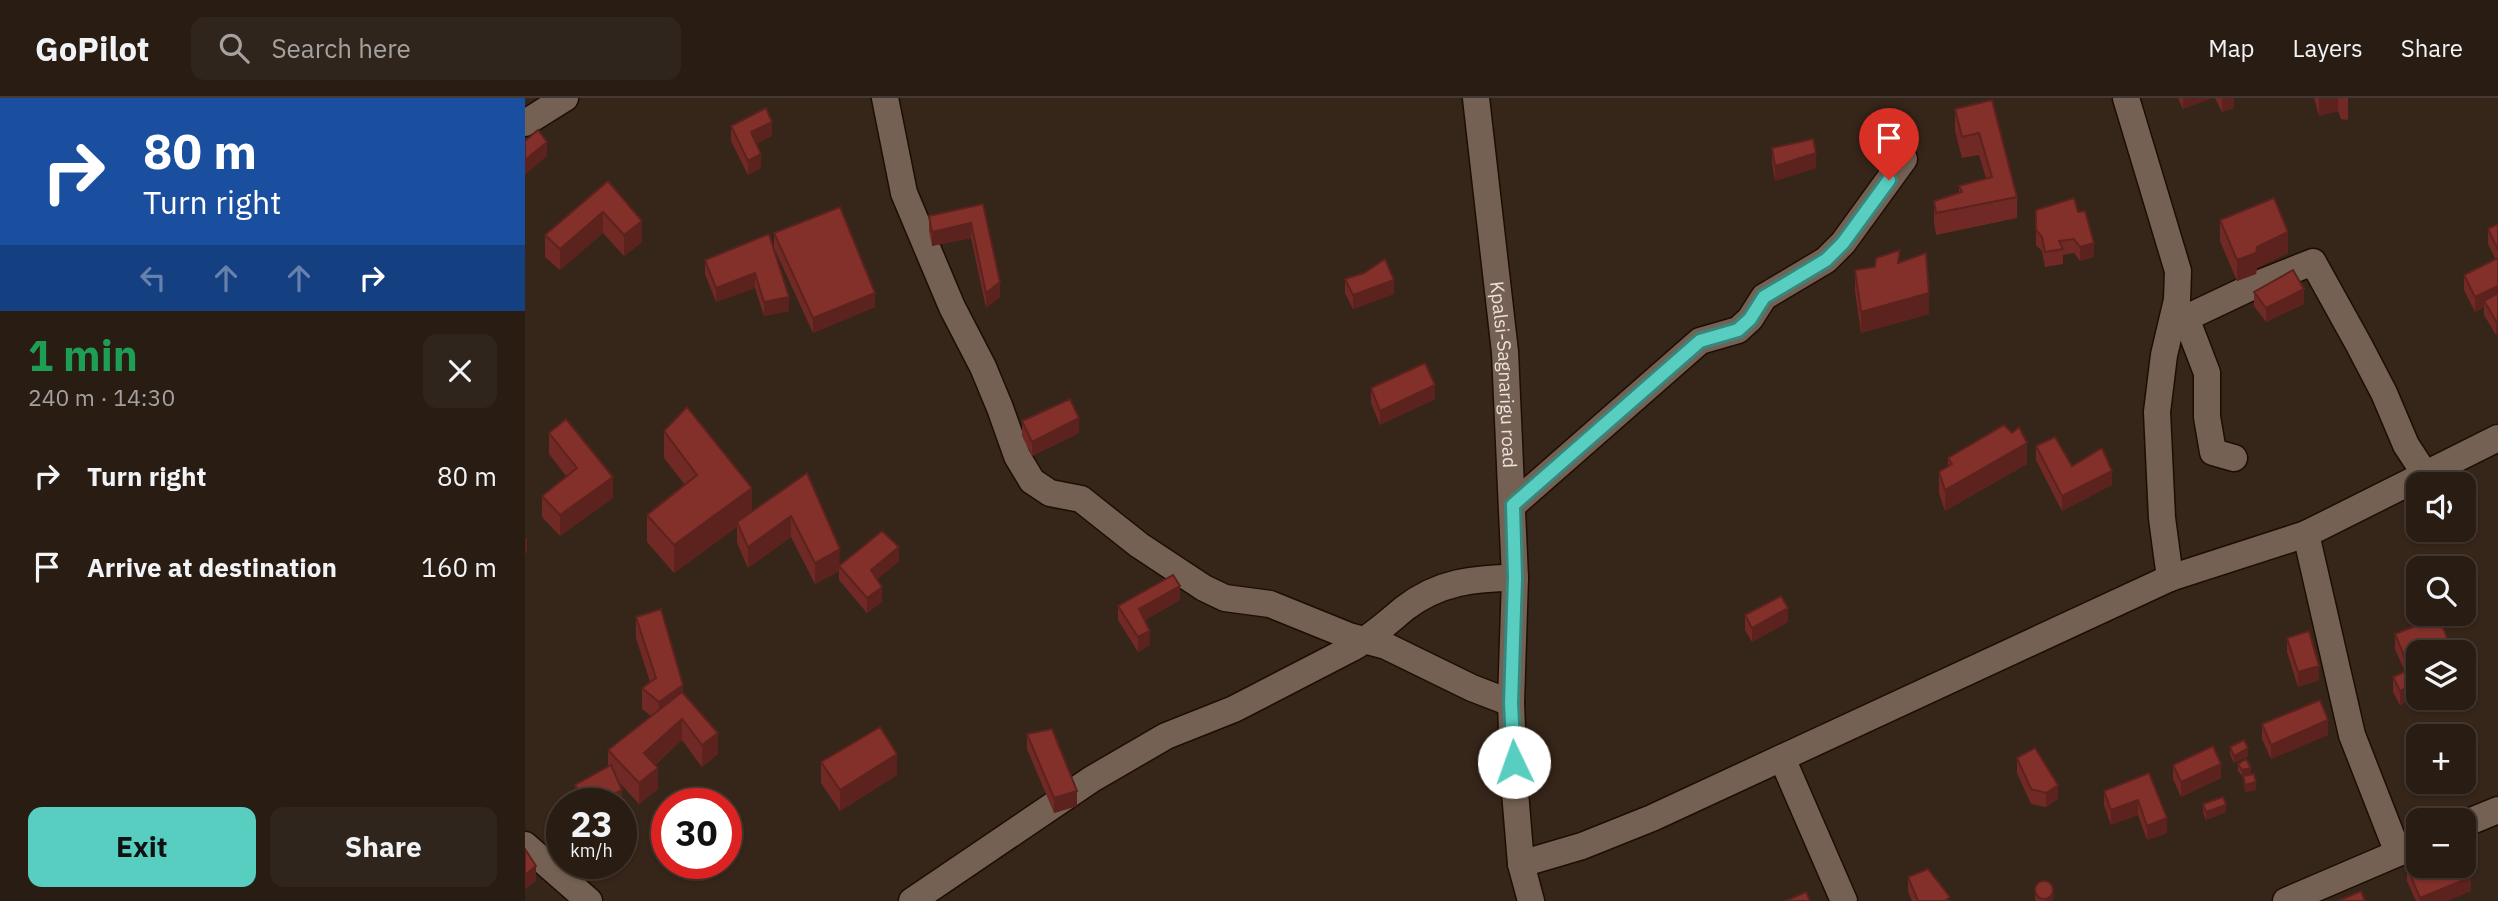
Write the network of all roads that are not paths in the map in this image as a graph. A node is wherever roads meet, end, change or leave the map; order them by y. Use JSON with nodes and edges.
{"nodes":[{"id":1,"x":565,"y":98,"type":"edge"},
{"id":2,"x":885,"y":98,"type":"edge"},
{"id":3,"x":1476,"y":98,"type":"edge"},
{"id":4,"x":2126,"y":98,"type":"edge"},
{"id":5,"x":525,"y":123,"type":"edge"},
{"id":6,"x":1905,"y":159,"type":"dead end"},
{"id":7,"x":2498,"y":438,"type":"edge"},
{"id":8,"x":2234,"y":458,"type":"dead end"},
{"id":9,"x":2424,"y":472,"type":"edge"},
{"id":10,"x":2429,"y":472,"type":"edge"},
{"id":11,"x":2406,"y":484,"type":"edge"},
{"id":12,"x":1513,"y":505,"type":"junction"},
{"id":13,"x":2306,"y":534,"type":"junction"},
{"id":14,"x":1515,"y":578,"type":"junction"},
{"id":15,"x":2170,"y":578,"type":"junction"},
{"id":16,"x":1366,"y":640,"type":"junction"},
{"id":17,"x":1511,"y":703,"type":"junction"},
{"id":18,"x":1782,"y":758,"type":"junction"},
{"id":19,"x":2498,"y":810,"type":"edge"},
{"id":20,"x":2476,"y":819,"type":"edge"},
{"id":21,"x":525,"y":845,"type":"edge"},
{"id":22,"x":2406,"y":845,"type":"edge"},
{"id":23,"x":2406,"y":850,"type":"edge"},
{"id":24,"x":1521,"y":864,"type":"junction"},
{"id":25,"x":589,"y":901,"type":"edge"},
{"id":26,"x":912,"y":901,"type":"edge"},
{"id":27,"x":1531,"y":901,"type":"edge"},
{"id":28,"x":1844,"y":901,"type":"edge"},
{"id":29,"x":2287,"y":901,"type":"edge"}],
"edges":[{"from":1,"to":5,"type":"street"},
{"from":2,"to":16,"type":"street"},
{"from":3,"to":12,"type":"street","name":"Kpalsi-Sagnarigu road"},
{"from":4,"to":15,"type":"street"},
{"from":6,"to":12,"type":"street"},
{"from":7,"to":10,"type":"street"},
{"from":8,"to":9,"type":"street"},
{"from":11,"to":13,"type":"street"},
{"from":12,"to":14,"type":"street","name":"Kpalsi-Sagnarigu road"},
{"from":13,"to":15,"type":"street"},
{"from":13,"to":22,"type":"street"},
{"from":14,"to":16,"type":"street"},
{"from":14,"to":17,"type":"street","name":"Kpalsi-Sagnarigu road"},
{"from":15,"to":18,"type":"street"},
{"from":16,"to":17,"type":"street"},
{"from":16,"to":26,"type":"street"},
{"from":17,"to":24,"type":"street","name":"Kpalsi-Sagnarigu road"},
{"from":18,"to":24,"type":"street"},
{"from":18,"to":28,"type":"street"},
{"from":19,"to":20,"type":"street"},
{"from":21,"to":25,"type":"street"},
{"from":23,"to":29,"type":"street"},
{"from":24,"to":27,"type":"street","name":"Kpalsi-Sagnarigu road"}]}
